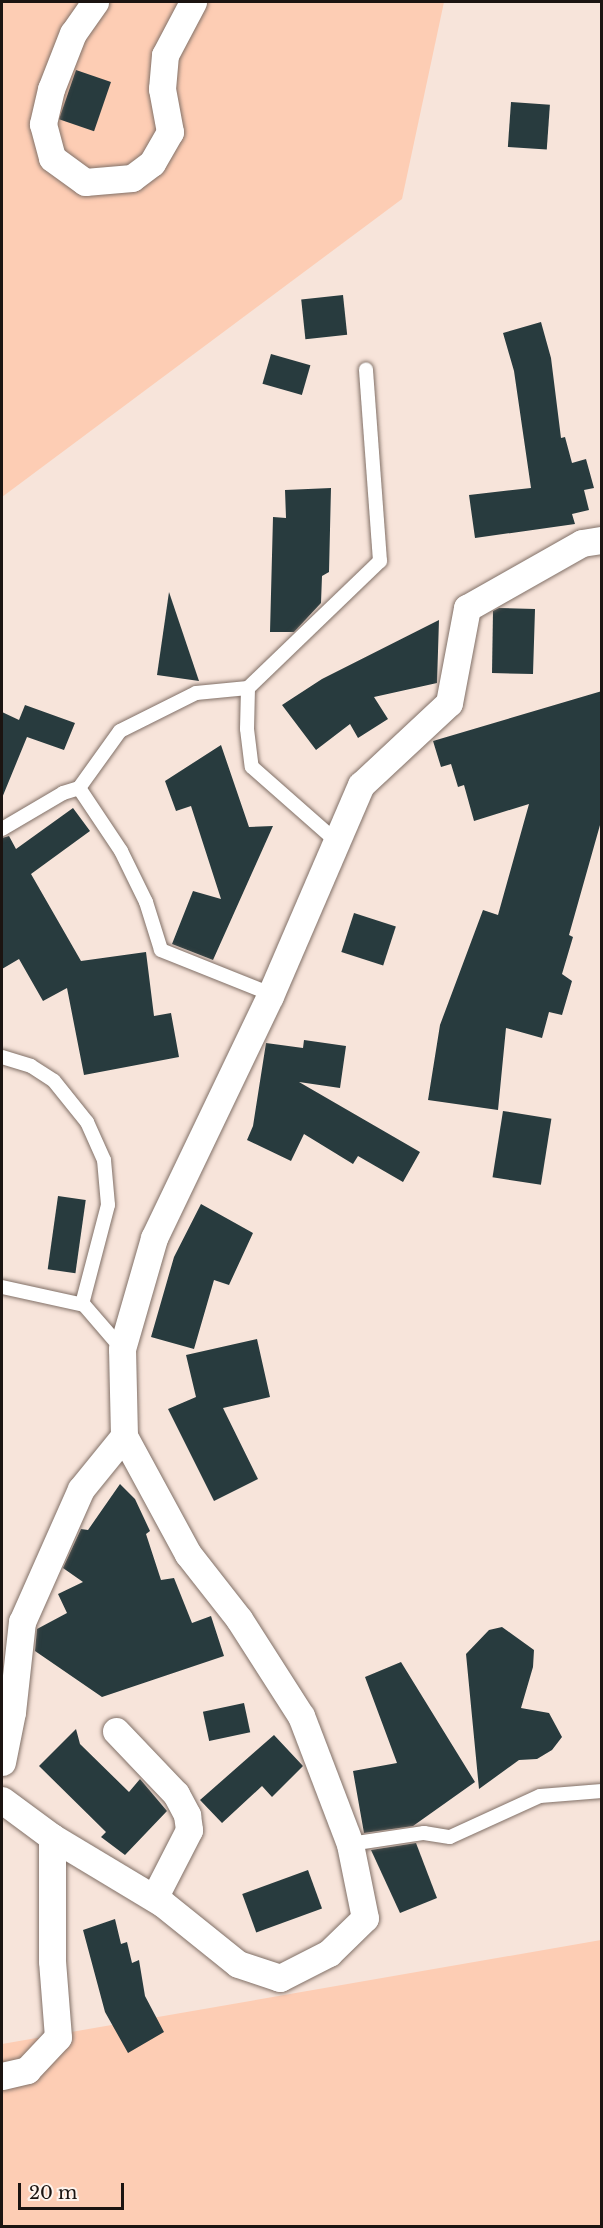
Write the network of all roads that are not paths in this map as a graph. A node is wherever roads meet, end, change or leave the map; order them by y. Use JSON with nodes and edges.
{"nodes":[{"id":1,"x":95,"y":2,"type":"edge"},
{"id":2,"x":193,"y":2,"type":"edge"},
{"id":3,"x":366,"y":370,"type":"dead end"},
{"id":4,"x":602,"y":540,"type":"edge"},
{"id":5,"x":248,"y":688,"type":"junction"},
{"id":6,"x":79,"y":788,"type":"junction"},
{"id":7,"x":2,"y":829,"type":"edge"},
{"id":8,"x":336,"y":841,"type":"junction"},
{"id":9,"x":271,"y":994,"type":"junction"},
{"id":10,"x":2,"y":1057,"type":"edge"},
{"id":11,"x":2,"y":1287,"type":"edge"},
{"id":12,"x":82,"y":1304,"type":"junction"},
{"id":13,"x":122,"y":1349,"type":"junction"},
{"id":14,"x":124,"y":1436,"type":"junction"},
{"id":15,"x":116,"y":1731,"type":"dead end"},
{"id":16,"x":2,"y":1762,"type":"edge"},
{"id":17,"x":602,"y":1791,"type":"edge"},
{"id":18,"x":2,"y":1800,"type":"edge"},
{"id":19,"x":51,"y":1837,"type":"junction"},
{"id":20,"x":350,"y":1844,"type":"junction"},
{"id":21,"x":154,"y":1898,"type":"junction"},
{"id":22,"x":2,"y":2076,"type":"edge"}],
"edges":[{"from":1,"to":2,"type":"street"},
{"from":3,"to":5,"type":"lane"},
{"from":4,"to":8,"type":"street"},
{"from":5,"to":6,"type":"lane"},
{"from":5,"to":8,"type":"lane"},
{"from":6,"to":7,"type":"lane"},
{"from":6,"to":9,"type":"lane"},
{"from":8,"to":9,"type":"street"},
{"from":9,"to":13,"type":"street"},
{"from":10,"to":12,"type":"lane"},
{"from":11,"to":12,"type":"lane"},
{"from":12,"to":13,"type":"lane"},
{"from":13,"to":14,"type":"street"},
{"from":14,"to":16,"type":"street"},
{"from":14,"to":20,"type":"street"},
{"from":15,"to":21,"type":"street"},
{"from":17,"to":20,"type":"lane"},
{"from":18,"to":19,"type":"street"},
{"from":19,"to":21,"type":"street"},
{"from":19,"to":22,"type":"street"},
{"from":20,"to":21,"type":"street"}]}
